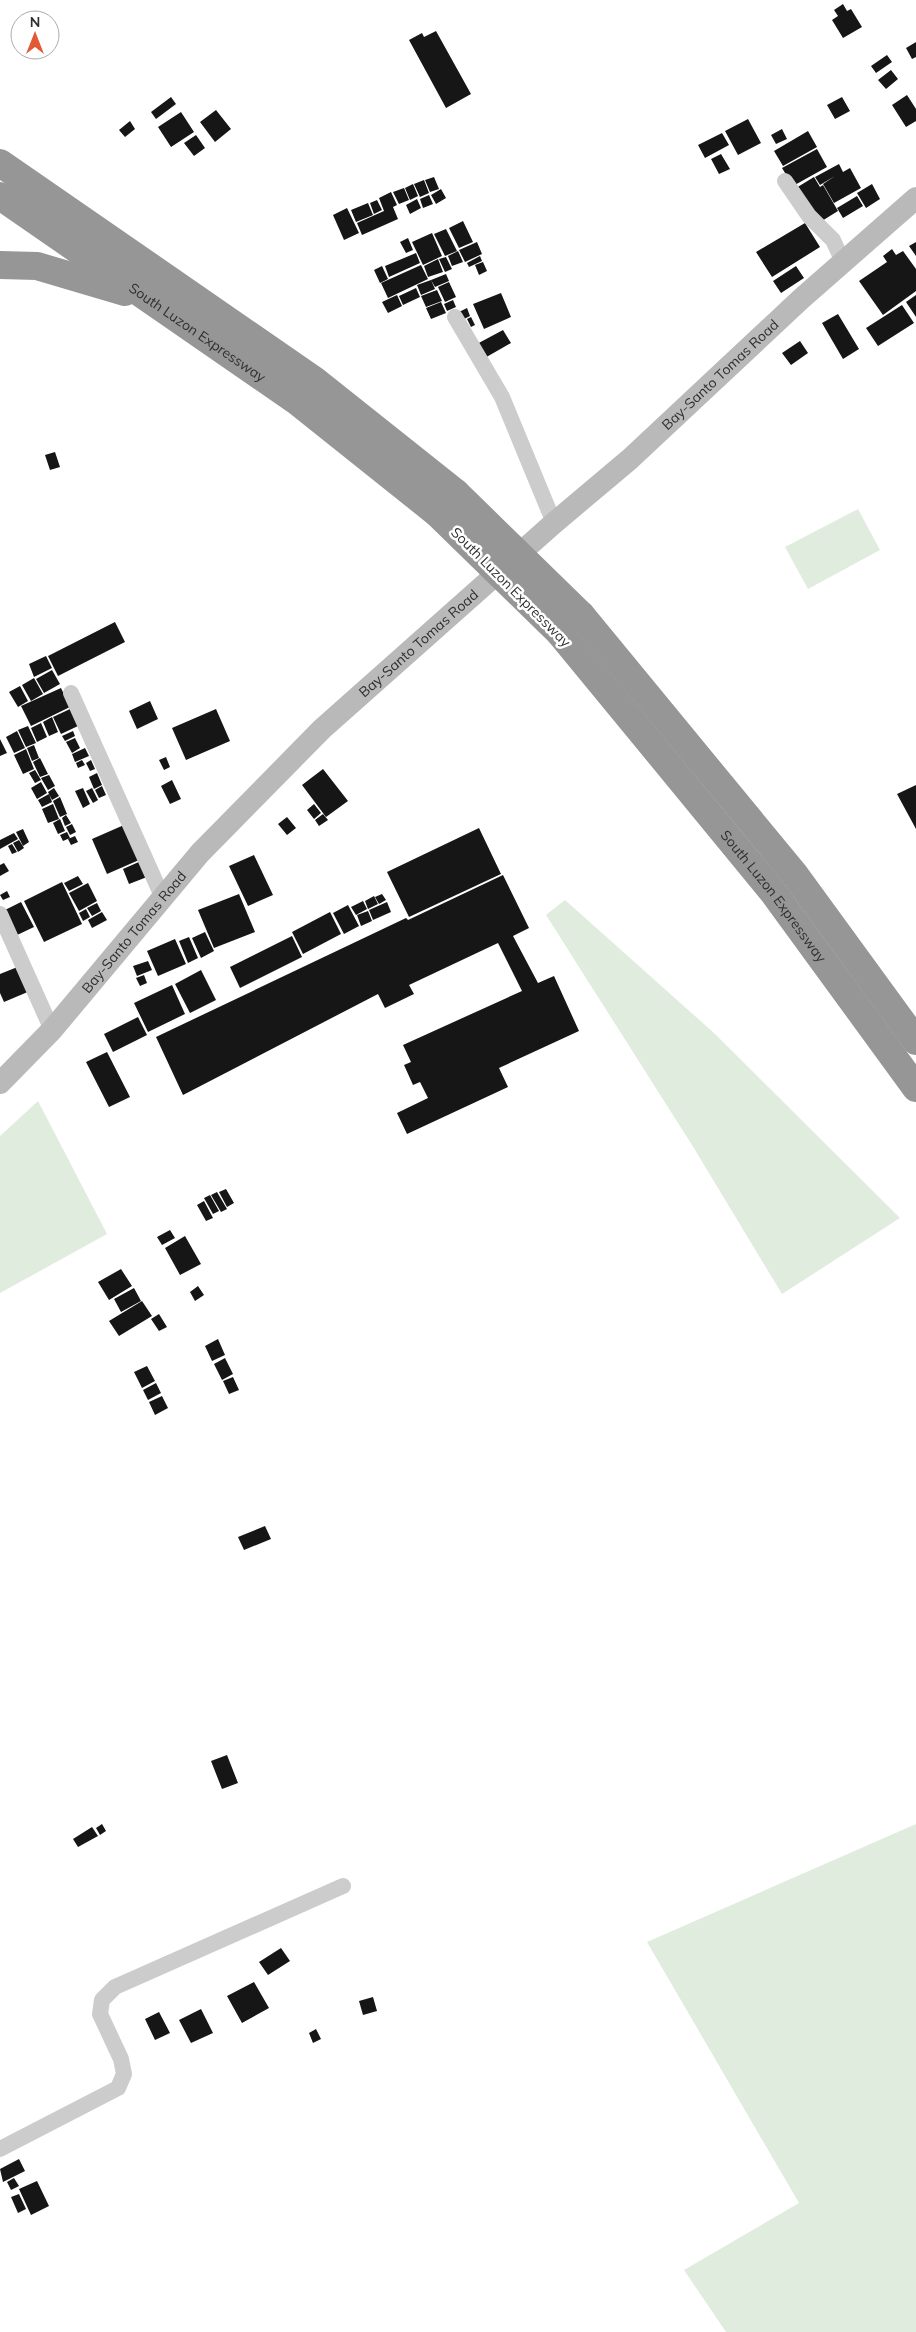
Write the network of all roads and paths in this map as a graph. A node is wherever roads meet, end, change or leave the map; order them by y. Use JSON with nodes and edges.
{"nodes":[{"id":1,"x":0,"y":163,"type":"edge"},
{"id":2,"x":785,"y":181,"type":"dead end"},
{"id":3,"x":0,"y":196,"type":"edge"},
{"id":4,"x":916,"y":198,"type":"edge"},
{"id":5,"x":843,"y":262,"type":"junction"},
{"id":6,"x":0,"y":265,"type":"edge"},
{"id":7,"x":149,"y":300,"type":"junction"},
{"id":8,"x":455,"y":317,"type":"dead end"},
{"id":9,"x":554,"y":523,"type":"junction"},
{"id":10,"x":71,"y":693,"type":"dead end"},
{"id":11,"x":162,"y":896,"type":"junction"},
{"id":12,"x":0,"y":914,"type":"edge"},
{"id":13,"x":52,"y":1030,"type":"junction"},
{"id":14,"x":916,"y":1041,"type":"edge"},
{"id":15,"x":0,"y":1083,"type":"edge"},
{"id":16,"x":916,"y":1088,"type":"edge"},
{"id":17,"x":343,"y":1886,"type":"dead end"},
{"id":18,"x":0,"y":2148,"type":"edge"}],
"edges":[{"from":1,"to":14,"type":"highway","name":"South Luzon Expressway","bridge":true},
{"from":2,"to":5,"type":"street"},
{"from":3,"to":7,"type":"highway","name":"South Luzon Expressway"},
{"from":4,"to":5,"type":"main road","name":"Bay-Santo Tomas Road"},
{"from":5,"to":9,"type":"main road","name":"Bay-Santo Tomas Road"},
{"from":6,"to":7,"type":"highway"},
{"from":7,"to":16,"type":"highway","name":"South Luzon Expressway","bridge":true},
{"from":8,"to":9,"type":"street"},
{"from":9,"to":11,"type":"main road","name":"Bay-Santo Tomas Road"},
{"from":10,"to":11,"type":"street"},
{"from":11,"to":13,"type":"main road","name":"Bay-Santo Tomas Road"},
{"from":12,"to":13,"type":"street"},
{"from":13,"to":15,"type":"main road","name":"Bay-Santo Tomas Road"},
{"from":17,"to":18,"type":"street"}]}
